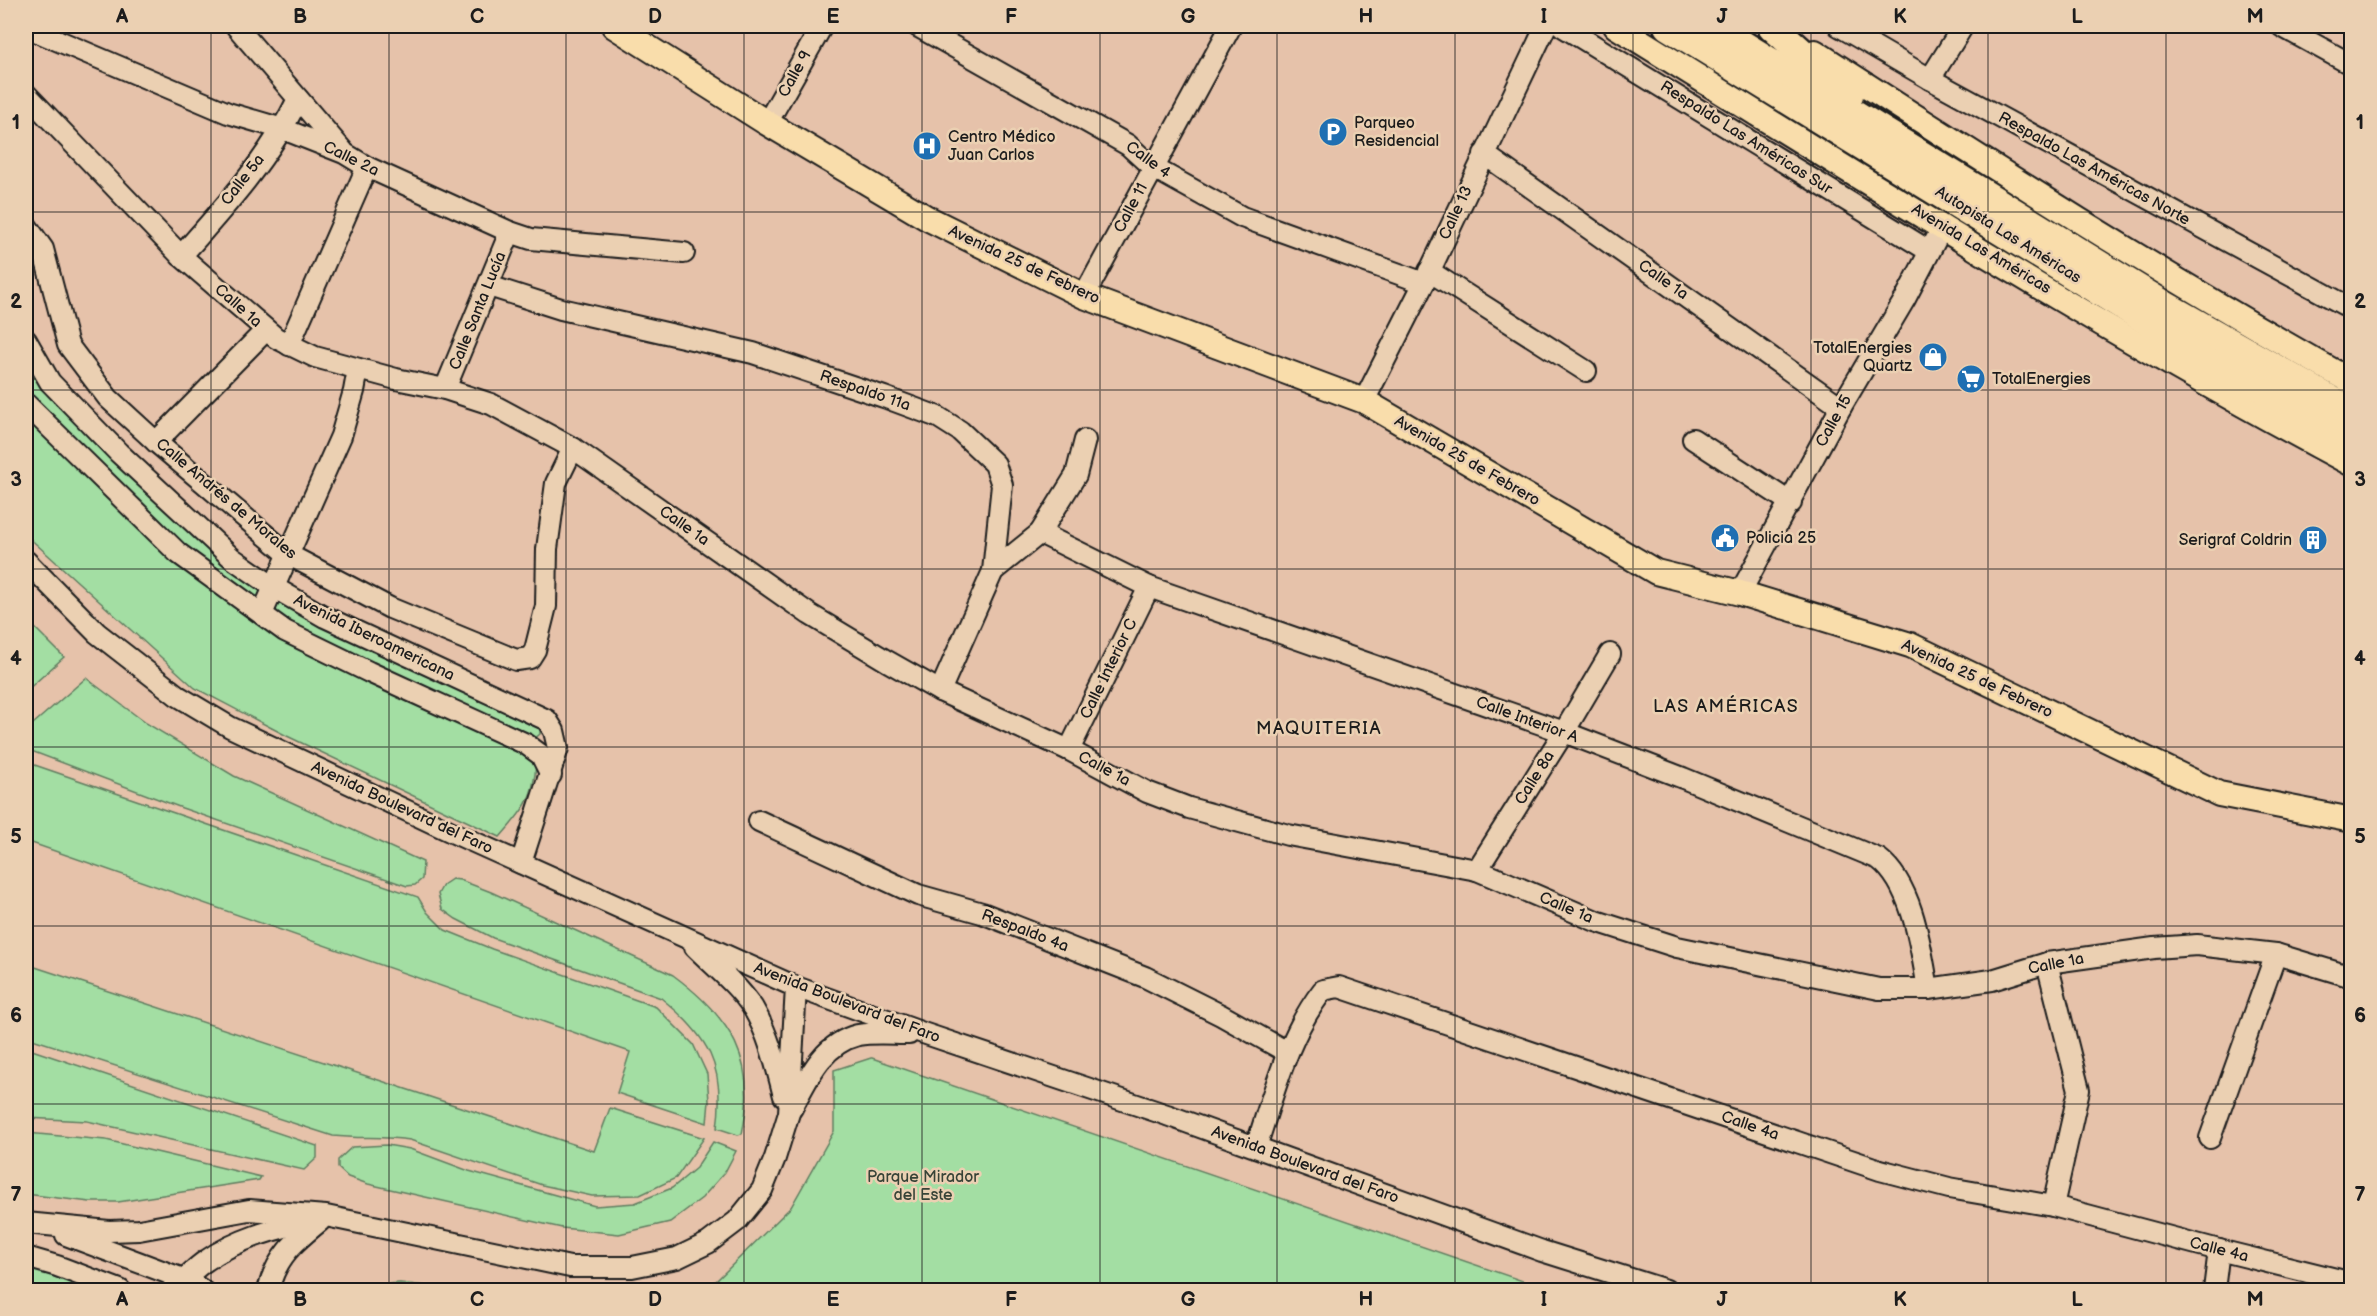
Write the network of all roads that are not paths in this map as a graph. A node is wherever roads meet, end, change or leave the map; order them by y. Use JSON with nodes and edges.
{"nodes":[{"id":1,"x":236,"y":26,"type":"edge"},
{"id":2,"x":614,"y":26,"type":"edge"},
{"id":3,"x":822,"y":26,"type":"edge"},
{"id":4,"x":918,"y":26,"type":"edge"},
{"id":5,"x":1231,"y":26,"type":"edge"},
{"id":6,"x":1546,"y":26,"type":"edge"},
{"id":7,"x":1562,"y":26,"type":"edge"},
{"id":8,"x":1616,"y":26,"type":"edge"},
{"id":9,"x":1668,"y":26,"type":"edge"},
{"id":10,"x":1712,"y":26,"type":"edge"},
{"id":11,"x":1773,"y":26,"type":"edge"},
{"id":12,"x":1839,"y":26,"type":"edge"},
{"id":13,"x":1963,"y":26,"type":"edge"},
{"id":14,"x":2281,"y":26,"type":"edge"},
{"id":15,"x":26,"y":27,"type":"edge"},
{"id":16,"x":2352,"y":65,"type":"edge"},
{"id":17,"x":1930,"y":79,"type":"junction"},
{"id":18,"x":26,"y":94,"type":"edge"},
{"id":19,"x":298,"y":99,"type":"junction"},
{"id":20,"x":767,"y":123,"type":"junction"},
{"id":21,"x":283,"y":129,"type":"junction"},
{"id":22,"x":1907,"y":146,"type":"junction"},
{"id":23,"x":344,"y":153,"type":"junction"},
{"id":24,"x":1484,"y":154,"type":"junction"},
{"id":25,"x":367,"y":167,"type":"junction"},
{"id":26,"x":1152,"y":167,"type":"junction"},
{"id":27,"x":26,"y":225,"type":"edge"},
{"id":28,"x":1943,"y":226,"type":"junction"},
{"id":29,"x":510,"y":232,"type":"junction"},
{"id":30,"x":1929,"y":251,"type":"junction"},
{"id":31,"x":684,"y":253,"type":"dead end"},
{"id":32,"x":181,"y":256,"type":"junction"},
{"id":33,"x":1426,"y":277,"type":"junction"},
{"id":34,"x":489,"y":286,"type":"junction"},
{"id":35,"x":1084,"y":296,"type":"junction"},
{"id":36,"x":2352,"y":309,"type":"edge"},
{"id":37,"x":266,"y":330,"type":"junction"},
{"id":38,"x":26,"y":340,"type":"edge"},
{"id":39,"x":289,"y":345,"type":"junction"},
{"id":40,"x":358,"y":369,"type":"junction"},
{"id":41,"x":1586,"y":371,"type":"dead end"},
{"id":42,"x":2352,"y":382,"type":"edge"},
{"id":43,"x":445,"y":389,"type":"junction"},
{"id":44,"x":1364,"y":401,"type":"junction"},
{"id":45,"x":26,"y":404,"type":"edge"},
{"id":46,"x":1841,"y":407,"type":"junction"},
{"id":47,"x":2352,"y":412,"type":"edge"},
{"id":48,"x":2352,"y":437,"type":"edge"},
{"id":49,"x":1693,"y":439,"type":"dead end"},
{"id":50,"x":1085,"y":440,"type":"dead end"},
{"id":51,"x":156,"y":442,"type":"junction"},
{"id":52,"x":573,"y":448,"type":"junction"},
{"id":53,"x":2352,"y":464,"type":"edge"},
{"id":54,"x":1791,"y":503,"type":"junction"},
{"id":55,"x":1040,"y":533,"type":"junction"},
{"id":56,"x":289,"y":555,"type":"junction"},
{"id":57,"x":26,"y":561,"type":"edge"},
{"id":58,"x":993,"y":571,"type":"junction"},
{"id":59,"x":1149,"y":587,"type":"junction"},
{"id":60,"x":275,"y":588,"type":"junction"},
{"id":61,"x":1740,"y":593,"type":"junction"},
{"id":62,"x":262,"y":614,"type":"junction"},
{"id":63,"x":1610,"y":654,"type":"dead end"},
{"id":64,"x":940,"y":691,"type":"junction"},
{"id":65,"x":1564,"y":732,"type":"junction"},
{"id":66,"x":1069,"y":750,"type":"junction"},
{"id":67,"x":551,"y":775,"type":"junction"},
{"id":68,"x":2352,"y":820,"type":"edge"},
{"id":69,"x":759,"y":821,"type":"dead end"},
{"id":70,"x":521,"y":863,"type":"junction"},
{"id":71,"x":1477,"y":870,"type":"junction"},
{"id":72,"x":684,"y":937,"type":"junction"},
{"id":73,"x":2276,"y":954,"type":"junction"},
{"id":74,"x":2047,"y":963,"type":"junction"},
{"id":75,"x":2352,"y":977,"type":"edge"},
{"id":76,"x":796,"y":987,"type":"junction"},
{"id":77,"x":1928,"y":989,"type":"junction"},
{"id":78,"x":923,"y":1033,"type":"junction"},
{"id":79,"x":1287,"y":1052,"type":"junction"},
{"id":80,"x":789,"y":1113,"type":"junction"},
{"id":81,"x":2210,"y":1138,"type":"dead end"},
{"id":82,"x":1256,"y":1147,"type":"junction"},
{"id":83,"x":2053,"y":1206,"type":"junction"},
{"id":84,"x":326,"y":1216,"type":"junction"},
{"id":85,"x":26,"y":1224,"type":"edge"},
{"id":86,"x":2219,"y":1250,"type":"junction"},
{"id":87,"x":26,"y":1257,"type":"edge"},
{"id":88,"x":2352,"y":1283,"type":"edge"},
{"id":89,"x":186,"y":1288,"type":"edge"},
{"id":90,"x":120,"y":1290,"type":"edge"},
{"id":91,"x":267,"y":1290,"type":"edge"},
{"id":92,"x":1666,"y":1290,"type":"edge"},
{"id":93,"x":2214,"y":1290,"type":"edge"}],
"edges":[{"from":1,"to":19,"type":"street"},
{"from":2,"to":20,"type":"main road","name":"Avenida 25 de Febrero"},
{"from":3,"to":20,"type":"street","name":"Calle 9"},
{"from":4,"to":26,"type":"street","name":"Calle 4"},
{"from":5,"to":26,"type":"street","name":"Calle 11"},
{"from":6,"to":24,"type":"street","name":"Calle 13"},
{"from":7,"to":30,"type":"street","name":"Respaldo Las Américas Sur"},
{"from":8,"to":28,"type":"main road","name":"Avenida Las Américas"},
{"from":9,"to":48,"type":"highway","name":"Autopista Las Américas"},
{"from":10,"to":22,"type":"highway","name":"Autopista Las Américas"},
{"from":11,"to":22,"type":"highway"},
{"from":11,"to":42,"type":"main road"},
{"from":12,"to":17,"type":"street","name":"Respaldo Las Américas Norte"},
{"from":13,"to":17,"type":"street"},
{"from":14,"to":16,"type":"street"},
{"from":15,"to":21,"type":"street","name":"Calle 2a"},
{"from":17,"to":36,"type":"street","name":"Respaldo Las Américas Norte"},
{"from":18,"to":32,"type":"street","name":"Calle 1a"},
{"from":19,"to":21,"type":"street","name":"Calle 5a"},
{"from":19,"to":23,"type":"street"},
{"from":20,"to":35,"type":"main road","name":"Avenida 25 de Febrero"},
{"from":21,"to":23,"type":"street","name":"Calle 2a"},
{"from":21,"to":32,"type":"street","name":"Calle 5a"},
{"from":22,"to":47,"type":"highway","name":"Autopista Las Américas"},
{"from":23,"to":25,"type":"street","name":"Calle 2a"},
{"from":24,"to":33,"type":"street","name":"Calle 13"},
{"from":24,"to":46,"type":"street","name":"Calle 1a"},
{"from":25,"to":29,"type":"street","name":"Calle 2a"},
{"from":25,"to":39,"type":"street"},
{"from":26,"to":33,"type":"street","name":"Calle 4"},
{"from":26,"to":35,"type":"street","name":"Calle 11"},
{"from":27,"to":51,"type":"street","name":"Calle Andrés de Morales"},
{"from":28,"to":30,"type":"street","name":"Calle 15"},
{"from":28,"to":53,"type":"main road","name":"Avenida Las Américas"},
{"from":29,"to":31,"type":"street","name":"Calle 2a"},
{"from":29,"to":34,"type":"street","name":"Calle Santa Lucía"},
{"from":30,"to":46,"type":"street","name":"Calle 15"},
{"from":32,"to":37,"type":"street","name":"Calle 1a"},
{"from":33,"to":41,"type":"street","name":"Calle 4"},
{"from":33,"to":44,"type":"street","name":"Calle 13"},
{"from":34,"to":43,"type":"street","name":"Calle Santa Lucía"},
{"from":34,"to":58,"type":"street","name":"Respaldo 11a"},
{"from":35,"to":44,"type":"main road","name":"Avenida 25 de Febrero"},
{"from":37,"to":39,"type":"street","name":"Calle 1a"},
{"from":37,"to":51,"type":"street"},
{"from":38,"to":60,"type":"street","name":"Avenida Iberoamericana"},
{"from":39,"to":40,"type":"street","name":"Calle 1a"},
{"from":40,"to":43,"type":"street","name":"Calle 1a"},
{"from":40,"to":56,"type":"street"},
{"from":43,"to":52,"type":"street","name":"Calle 1a"},
{"from":44,"to":61,"type":"main road","name":"Avenida 25 de Febrero"},
{"from":45,"to":62,"type":"street","name":"Avenida Iberoamericana"},
{"from":46,"to":54,"type":"street","name":"Calle 15"},
{"from":49,"to":54,"type":"street"},
{"from":50,"to":55,"type":"street"},
{"from":51,"to":56,"type":"street","name":"Calle Andrés de Morales"},
{"from":52,"to":56,"type":"street","name":"Calle Andrés de Morales"},
{"from":52,"to":64,"type":"street","name":"Calle 1a"},
{"from":54,"to":61,"type":"street","name":"Calle 15"},
{"from":55,"to":58,"type":"street"},
{"from":55,"to":59,"type":"street","name":"Calle Interior A"},
{"from":56,"to":60,"type":"street"},
{"from":57,"to":70,"type":"street","name":"Avenida Boulevard del Faro"},
{"from":58,"to":64,"type":"street","name":"Respaldo 11a"},
{"from":59,"to":65,"type":"street","name":"Calle Interior A"},
{"from":59,"to":66,"type":"street","name":"Calle Interior C"},
{"from":60,"to":62,"type":"street"},
{"from":60,"to":67,"type":"street","name":"Avenida Iberoamericana"},
{"from":61,"to":68,"type":"main road","name":"Avenida 25 de Febrero"},
{"from":62,"to":67,"type":"street","name":"Avenida Iberoamericana"},
{"from":63,"to":65,"type":"street","name":"Calle 8a"},
{"from":64,"to":66,"type":"street","name":"Calle 1a"},
{"from":65,"to":71,"type":"street","name":"Calle 8a"},
{"from":65,"to":77,"type":"street","name":"Calle Interior A"},
{"from":66,"to":71,"type":"street","name":"Calle 1a"},
{"from":67,"to":70,"type":"street","name":"Avenida Iberoamericana"},
{"from":69,"to":79,"type":"street","name":"Respaldo 4a"},
{"from":70,"to":72,"type":"street","name":"Avenida Boulevard del Faro"},
{"from":71,"to":77,"type":"street","name":"Calle 1a"},
{"from":72,"to":76,"type":"street","name":"Avenida Boulevard del Faro"},
{"from":72,"to":80,"type":"street"},
{"from":73,"to":74,"type":"street","name":"Calle 1a"},
{"from":73,"to":75,"type":"street","name":"Calle 1a"},
{"from":73,"to":81,"type":"street"},
{"from":74,"to":77,"type":"street","name":"Calle 1a"},
{"from":74,"to":83,"type":"street"},
{"from":76,"to":78,"type":"street","name":"Avenida Boulevard del Faro"},
{"from":76,"to":80,"type":"street"},
{"from":78,"to":80,"type":"street"},
{"from":78,"to":82,"type":"street","name":"Avenida Boulevard del Faro"},
{"from":79,"to":82,"type":"street","name":"Calle 4a"},
{"from":79,"to":83,"type":"street","name":"Calle 4a"},
{"from":80,"to":84,"type":"street"},
{"from":82,"to":92,"type":"street","name":"Avenida Boulevard del Faro"},
{"from":83,"to":86,"type":"street","name":"Calle 4a"},
{"from":84,"to":85,"type":"street"},
{"from":84,"to":89,"type":"street"},
{"from":84,"to":91,"type":"street"},
{"from":85,"to":89,"type":"street"},
{"from":86,"to":88,"type":"street","name":"Calle 4a"},
{"from":86,"to":93,"type":"street"},
{"from":87,"to":90,"type":"street"}]}
